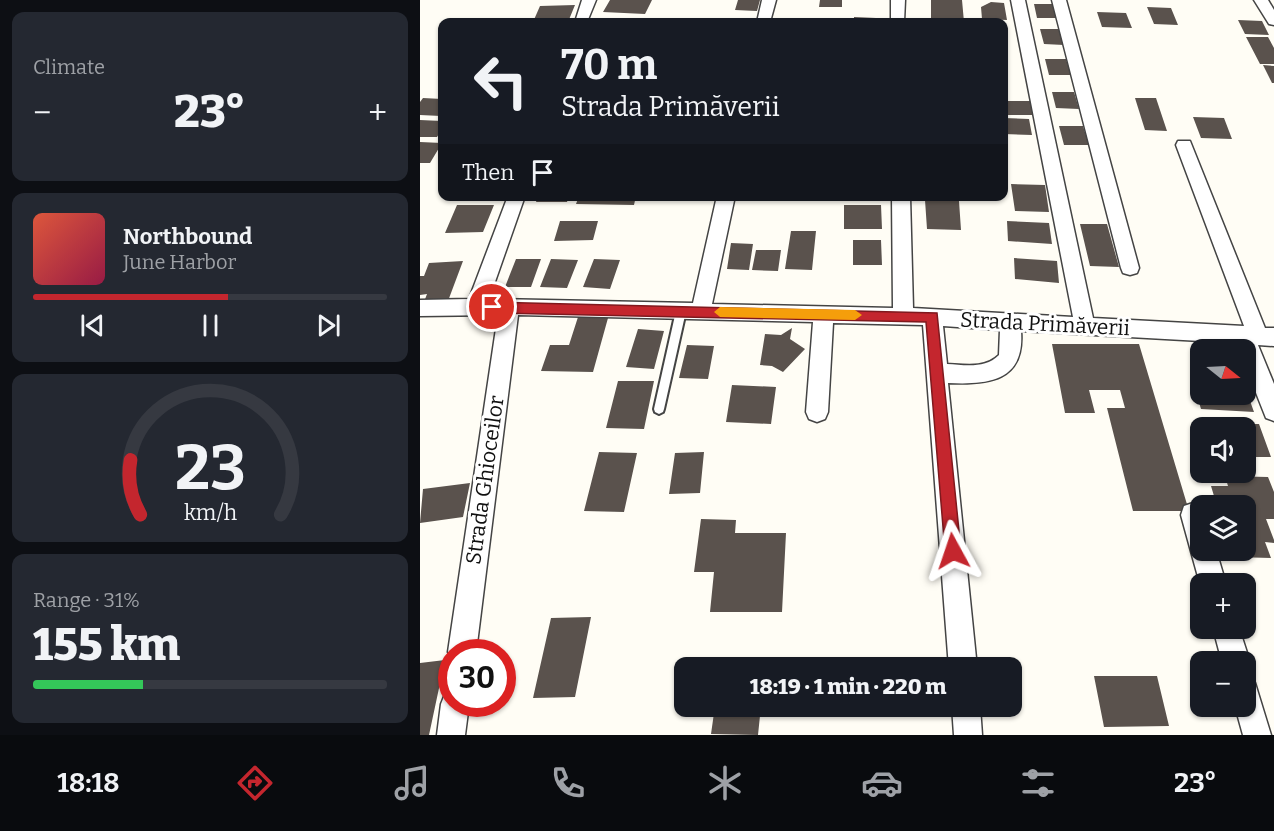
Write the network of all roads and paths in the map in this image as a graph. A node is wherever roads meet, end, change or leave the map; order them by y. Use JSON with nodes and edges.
{"nodes":[{"id":1,"x":589,"y":0,"type":"edge"},
{"id":2,"x":769,"y":0,"type":"edge"},
{"id":3,"x":898,"y":0,"type":"edge"},
{"id":4,"x":1018,"y":0,"type":"edge"},
{"id":5,"x":1059,"y":0,"type":"edge"},
{"id":6,"x":1261,"y":0,"type":"edge"},
{"id":7,"x":582,"y":18,"type":"edge"},
{"id":8,"x":765,"y":18,"type":"edge"},
{"id":9,"x":898,"y":18,"type":"edge"},
{"id":10,"x":1274,"y":21,"type":"edge"},
{"id":11,"x":1184,"y":145,"type":"dead end"},
{"id":12,"x":515,"y":201,"type":"edge"},
{"id":13,"x":725,"y":201,"type":"edge"},
{"id":14,"x":901,"y":201,"type":"edge"},
{"id":15,"x":1130,"y":268,"type":"dead end"},
{"id":16,"x":476,"y":307,"type":"junction"},
{"id":17,"x":509,"y":307,"type":"junction"},
{"id":18,"x":420,"y":308,"type":"edge"},
{"id":19,"x":681,"y":311,"type":"junction"},
{"id":20,"x":701,"y":311,"type":"junction"},
{"id":21,"x":824,"y":314,"type":"junction"},
{"id":22,"x":903,"y":316,"type":"junction"},
{"id":23,"x":932,"y":317,"type":"junction"},
{"id":24,"x":1010,"y":321,"type":"junction"},
{"id":25,"x":1085,"y":326,"type":"junction"},
{"id":26,"x":1258,"y":336,"type":"edge"},
{"id":27,"x":937,"y":373,"type":"junction"},
{"id":28,"x":659,"y":409,"type":"dead end"},
{"id":29,"x":1274,"y":411,"type":"edge"},
{"id":30,"x":817,"y":412,"type":"dead end"},
{"id":31,"x":464,"y":639,"type":"edge"},
{"id":32,"x":962,"y":657,"type":"edge"},
{"id":33,"x":453,"y":717,"type":"edge"},
{"id":34,"x":967,"y":717,"type":"edge"},
{"id":35,"x":1252,"y":717,"type":"edge"},
{"id":36,"x":451,"y":735,"type":"edge"},
{"id":37,"x":968,"y":735,"type":"edge"},
{"id":38,"x":1257,"y":735,"type":"edge"}],
"edges":[{"from":1,"to":7,"type":"street"},
{"from":2,"to":8,"type":"street"},
{"from":3,"to":9,"type":"street"},
{"from":4,"to":25,"type":"street"},
{"from":5,"to":15,"type":"street"},
{"from":6,"to":10,"type":"street"},
{"from":11,"to":26,"type":"street"},
{"from":12,"to":16,"type":"street"},
{"from":13,"to":20,"type":"street"},
{"from":14,"to":22,"type":"street"},
{"from":16,"to":17,"type":"street","name":"Strada Primăverii"},
{"from":16,"to":18,"type":"street","name":"Strada Primăverii"},
{"from":17,"to":19,"type":"street","name":"Strada Primăverii"},
{"from":17,"to":31,"type":"street","name":"Strada Ghioceilor"},
{"from":19,"to":20,"type":"street","name":"Strada Primăverii"},
{"from":19,"to":28,"type":"lane"},
{"from":20,"to":21,"type":"street","name":"Strada Primăverii"},
{"from":21,"to":22,"type":"street","name":"Strada Primăverii"},
{"from":21,"to":30,"type":"street"},
{"from":22,"to":23,"type":"street","name":"Strada Primăverii"},
{"from":23,"to":24,"type":"street","name":"Strada Primăverii"},
{"from":23,"to":27,"type":"street"},
{"from":24,"to":25,"type":"street","name":"Strada Primăverii"},
{"from":24,"to":27,"type":"street"},
{"from":25,"to":26,"type":"street","name":"Strada Primăverii"},
{"from":26,"to":29,"type":"street"},
{"from":27,"to":32,"type":"street"},
{"from":33,"to":36,"type":"street"},
{"from":34,"to":37,"type":"street"},
{"from":35,"to":38,"type":"street"}]}
